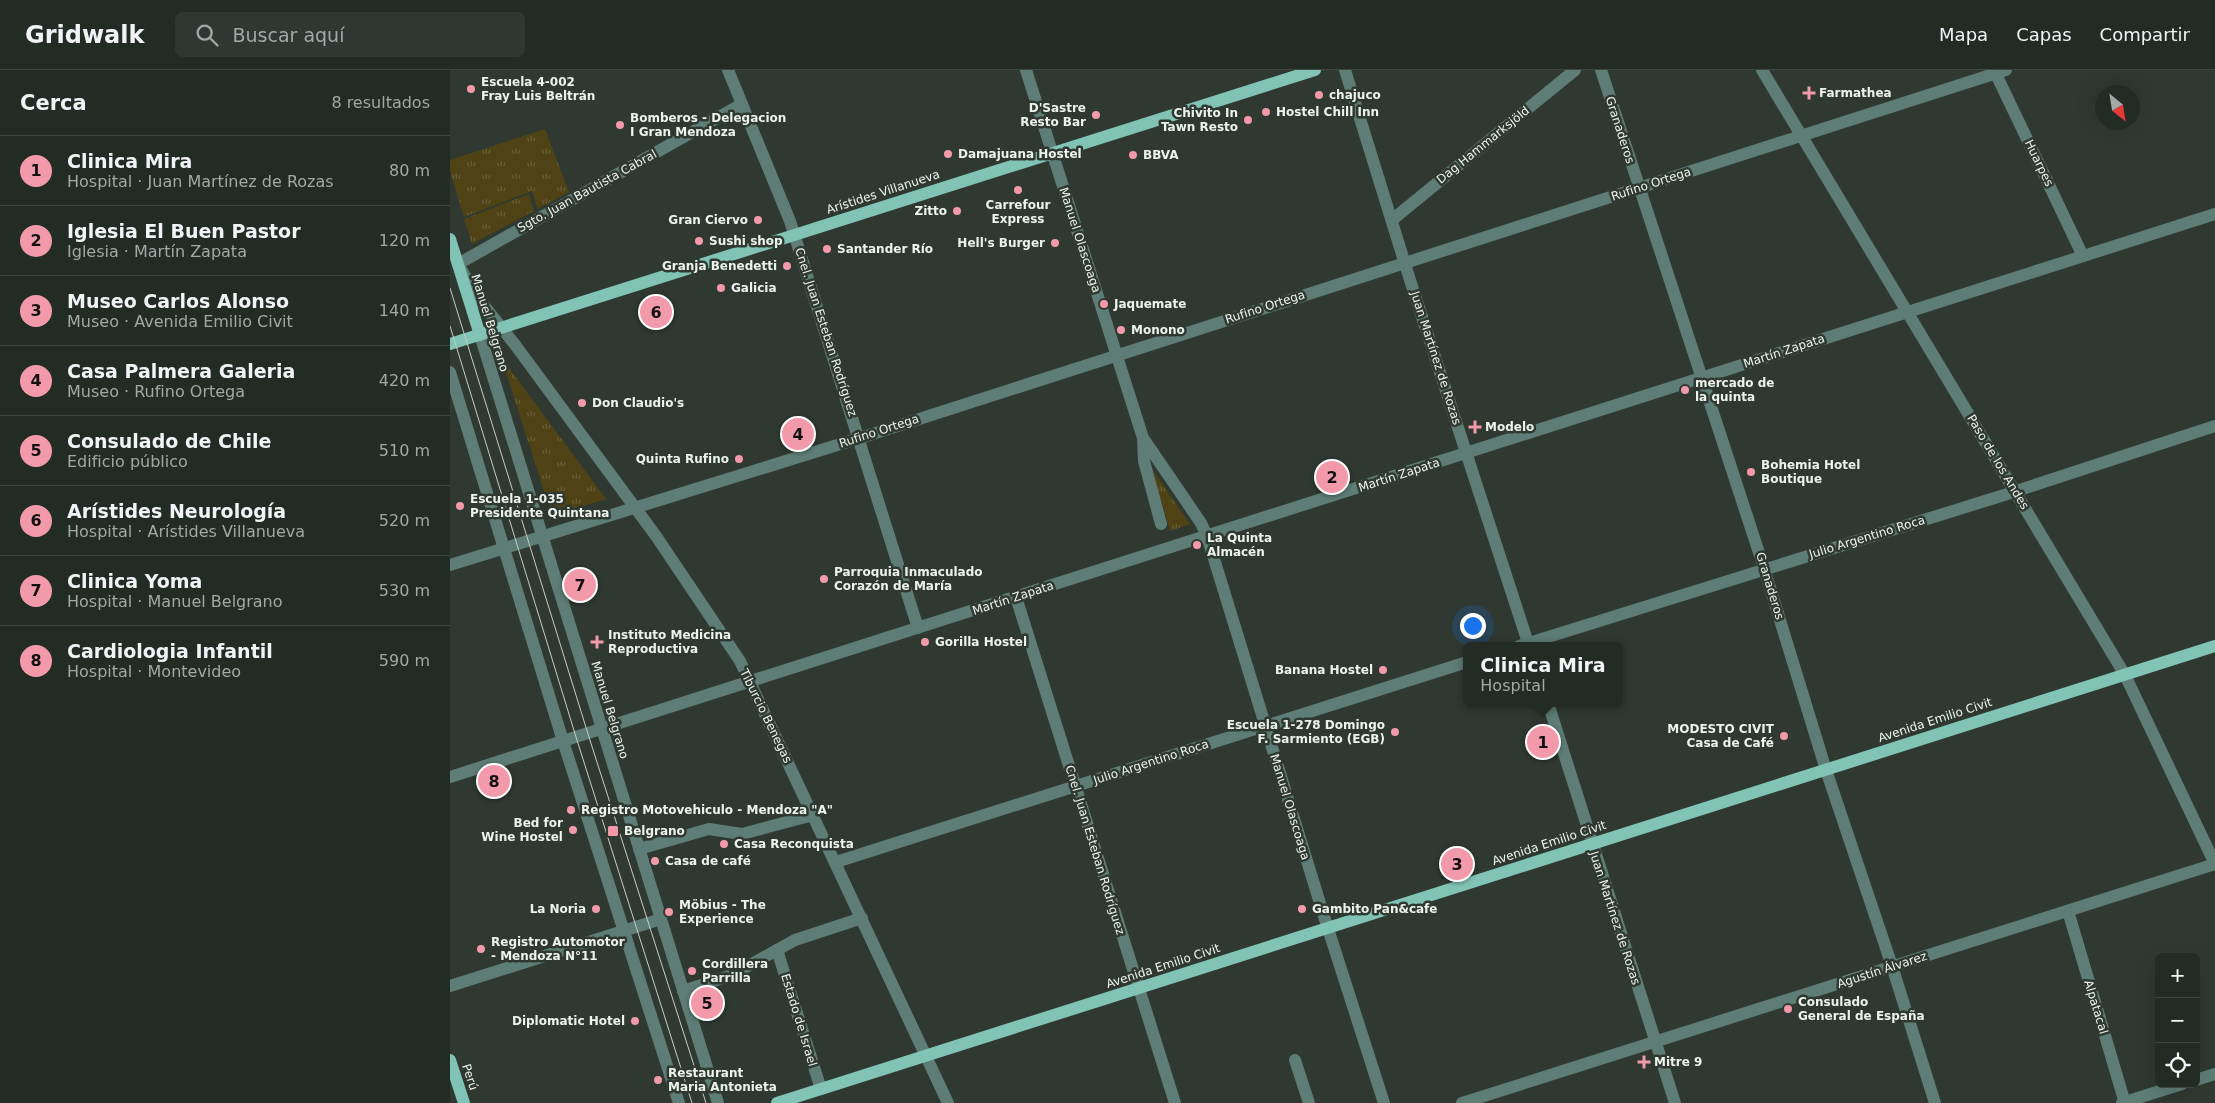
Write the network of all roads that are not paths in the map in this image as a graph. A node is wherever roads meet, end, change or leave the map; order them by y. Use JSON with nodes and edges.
{"nodes":[{"id":1,"x":728,"y":70,"type":"edge"},
{"id":2,"x":1026,"y":70,"type":"edge"},
{"id":3,"x":1314,"y":70,"type":"edge"},
{"id":4,"x":1345,"y":70,"type":"edge"},
{"id":5,"x":1575,"y":70,"type":"edge"},
{"id":6,"x":1601,"y":70,"type":"edge"},
{"id":7,"x":1762,"y":70,"type":"edge"},
{"id":8,"x":1999,"y":71,"type":"edge"},
{"id":9,"x":742,"y":104,"type":"junction"},
{"id":10,"x":1801,"y":136,"type":"junction"},
{"id":11,"x":1052,"y":153,"type":"junction"},
{"id":12,"x":1639,"y":188,"type":"junction"},
{"id":13,"x":2215,"y":214,"type":"edge"},
{"id":14,"x":1392,"y":220,"type":"junction"},
{"id":15,"x":794,"y":235,"type":"junction"},
{"id":16,"x":450,"y":238,"type":"edge"},
{"id":17,"x":2083,"y":256,"type":"junction"},
{"id":18,"x":1405,"y":262,"type":"junction"},
{"id":19,"x":458,"y":264,"type":"junction"},
{"id":20,"x":1909,"y":312,"type":"junction"},
{"id":21,"x":502,"y":328,"type":"junction"},
{"id":22,"x":480,"y":335,"type":"junction"},
{"id":23,"x":455,"y":342,"type":"edge"},
{"id":24,"x":1117,"y":354,"type":"junction"},
{"id":25,"x":450,"y":372,"type":"edge"},
{"id":26,"x":1703,"y":378,"type":"junction"},
{"id":27,"x":2215,"y":426,"type":"edge"},
{"id":28,"x":860,"y":438,"type":"junction"},
{"id":29,"x":1143,"y":438,"type":"junction"},
{"id":30,"x":1467,"y":453,"type":"junction"},
{"id":31,"x":2016,"y":491,"type":"junction"},
{"id":32,"x":635,"y":508,"type":"junction"},
{"id":33,"x":1162,"y":524,"type":"dead end"},
{"id":34,"x":1207,"y":536,"type":"junction"},
{"id":35,"x":542,"y":537,"type":"junction"},
{"id":36,"x":504,"y":548,"type":"junction"},
{"id":37,"x":450,"y":565,"type":"edge"},
{"id":38,"x":1764,"y":568,"type":"junction"},
{"id":39,"x":1016,"y":597,"type":"junction"},
{"id":40,"x":918,"y":628,"type":"junction"},
{"id":41,"x":1525,"y":642,"type":"edge"},
{"id":42,"x":1535,"y":642,"type":"edge"},
{"id":43,"x":2215,"y":646,"type":"edge"},
{"id":44,"x":1463,"y":663,"type":"edge"},
{"id":45,"x":2125,"y":675,"type":"junction"},
{"id":46,"x":751,"y":682,"type":"junction"},
{"id":47,"x":1549,"y":707,"type":"edge"},
{"id":48,"x":1265,"y":726,"type":"junction"},
{"id":49,"x":602,"y":730,"type":"junction"},
{"id":50,"x":563,"y":741,"type":"junction"},
{"id":51,"x":1826,"y":770,"type":"junction"},
{"id":52,"x":450,"y":777,"type":"edge"},
{"id":53,"x":1075,"y":786,"type":"junction"},
{"id":54,"x":813,"y":814,"type":"junction"},
{"id":55,"x":1592,"y":844,"type":"junction"},
{"id":56,"x":639,"y":849,"type":"junction"},
{"id":57,"x":836,"y":862,"type":"junction"},
{"id":58,"x":2215,"y":864,"type":"edge"},
{"id":59,"x":2068,"y":911,"type":"junction"},
{"id":60,"x":862,"y":918,"type":"junction"},
{"id":61,"x":661,"y":919,"type":"junction"},
{"id":62,"x":1328,"y":928,"type":"junction"},
{"id":63,"x":624,"y":931,"type":"junction"},
{"id":64,"x":778,"y":950,"type":"junction"},
{"id":65,"x":1892,"y":966,"type":"junction"},
{"id":66,"x":450,"y":986,"type":"edge"},
{"id":67,"x":1139,"y":988,"type":"junction"},
{"id":68,"x":683,"y":991,"type":"junction"},
{"id":69,"x":1655,"y":1042,"type":"junction"},
{"id":70,"x":927,"y":1055,"type":"junction"},
{"id":71,"x":450,"y":1060,"type":"edge"},
{"id":72,"x":1295,"y":1060,"type":"dead end"},
{"id":73,"x":2215,"y":1074,"type":"edge"},
{"id":74,"x":2200,"y":1079,"type":"edge"},
{"id":75,"x":2170,"y":1088,"type":"edge"},
{"id":76,"x":821,"y":1089,"type":"junction"},
{"id":77,"x":464,"y":1103,"type":"edge"},
{"id":78,"x":679,"y":1103,"type":"edge"},
{"id":79,"x":718,"y":1103,"type":"edge"},
{"id":80,"x":777,"y":1103,"type":"edge"},
{"id":81,"x":948,"y":1103,"type":"edge"},
{"id":82,"x":1175,"y":1103,"type":"edge"},
{"id":83,"x":1309,"y":1103,"type":"edge"},
{"id":84,"x":1384,"y":1103,"type":"edge"},
{"id":85,"x":1462,"y":1103,"type":"edge"},
{"id":86,"x":1674,"y":1103,"type":"edge"},
{"id":87,"x":1935,"y":1103,"type":"edge"},
{"id":88,"x":2124,"y":1103,"type":"edge"}],
"edges":[{"from":1,"to":9,"type":"street","name":"Cnel. Juan Esteban Rodríguez"},
{"from":2,"to":11,"type":"street","name":"Manuel Olascoaga"},
{"from":3,"to":11,"type":"main road","name":"Arístides Villanueva"},
{"from":4,"to":14,"type":"street","name":"Juan Martínez de Rozas"},
{"from":5,"to":14,"type":"street","name":"Dag Hammarksjöld"},
{"from":6,"to":12,"type":"street","name":"Granaderos"},
{"from":7,"to":10,"type":"street","name":"Paso de los Andes"},
{"from":8,"to":10,"type":"street","name":"Rufino Ortega"},
{"from":8,"to":17,"type":"street","name":"Huarpes"},
{"from":9,"to":15,"type":"street","name":"Cnel. Juan Esteban Rodríguez"},
{"from":9,"to":19,"type":"street","name":"Sgto. Juan Bautista Cabral"},
{"from":10,"to":12,"type":"street","name":"Rufino Ortega"},
{"from":10,"to":20,"type":"street","name":"Paso de los Andes"},
{"from":11,"to":15,"type":"main road","name":"Arístides Villanueva"},
{"from":11,"to":24,"type":"street","name":"Manuel Olascoaga"},
{"from":12,"to":18,"type":"street","name":"Rufino Ortega"},
{"from":12,"to":26,"type":"street","name":"Granaderos"},
{"from":13,"to":17,"type":"street","name":"Martín Zapata"},
{"from":14,"to":18,"type":"street","name":"Juan Martínez de Rozas"},
{"from":15,"to":21,"type":"main road","name":"Arístides Villanueva"},
{"from":15,"to":28,"type":"street","name":"Cnel. Juan Esteban Rodríguez"},
{"from":16,"to":19,"type":"main road","name":"Manuel Belgrano"},
{"from":17,"to":20,"type":"street","name":"Martín Zapata"},
{"from":18,"to":24,"type":"street","name":"Rufino Ortega"},
{"from":18,"to":30,"type":"street","name":"Juan Martínez de Rozas"},
{"from":19,"to":21,"type":"street","name":"Tiburcio Benegas"},
{"from":19,"to":22,"type":"main road","name":"Manuel Belgrano"},
{"from":20,"to":26,"type":"street","name":"Martín Zapata"},
{"from":20,"to":31,"type":"street","name":"Paso de los Andes"},
{"from":21,"to":22,"type":"main road","name":"Arístides Villanueva"},
{"from":21,"to":32,"type":"street","name":"Tiburcio Benegas"},
{"from":22,"to":23,"type":"main road","name":"Arístides Villanueva"},
{"from":22,"to":35,"type":"street","name":"Manuel Belgrano"},
{"from":24,"to":28,"type":"street","name":"Rufino Ortega"},
{"from":24,"to":29,"type":"street","name":"Manuel Olascoaga"},
{"from":25,"to":36,"type":"street"},
{"from":26,"to":30,"type":"street","name":"Martín Zapata"},
{"from":26,"to":38,"type":"street","name":"Granaderos"},
{"from":27,"to":31,"type":"street","name":"Julio Argentino Roca"},
{"from":28,"to":32,"type":"street","name":"Rufino Ortega"},
{"from":28,"to":40,"type":"street","name":"Cnel. Juan Esteban Rodríguez"},
{"from":29,"to":33,"type":"street","name":"Manuel Olascoaga"},
{"from":29,"to":34,"type":"street","name":"Manuel Olascoaga"},
{"from":30,"to":34,"type":"street","name":"Martín Zapata"},
{"from":30,"to":41,"type":"street","name":"Juan Martínez de Rozas"},
{"from":31,"to":38,"type":"street","name":"Julio Argentino Roca"},
{"from":31,"to":45,"type":"street","name":"Paso de los Andes"},
{"from":32,"to":35,"type":"street","name":"Rufino Ortega"},
{"from":32,"to":46,"type":"street","name":"Tiburcio Benegas"},
{"from":34,"to":39,"type":"street","name":"Martín Zapata"},
{"from":34,"to":48,"type":"street","name":"Manuel Olascoaga"},
{"from":35,"to":36,"type":"street","name":"Rufino Ortega"},
{"from":35,"to":49,"type":"street","name":"Manuel Belgrano"},
{"from":36,"to":37,"type":"street","name":"Rufino Ortega"},
{"from":36,"to":50,"type":"street"},
{"from":38,"to":42,"type":"street","name":"Julio Argentino Roca"},
{"from":38,"to":51,"type":"street","name":"Granaderos"},
{"from":39,"to":40,"type":"street","name":"Martín Zapata"},
{"from":39,"to":53,"type":"street","name":"Cnel. Juan Esteban Rodríguez"},
{"from":40,"to":46,"type":"street","name":"Martín Zapata"},
{"from":43,"to":45,"type":"main road","name":"Avenida Emilio Civit"},
{"from":44,"to":48,"type":"street","name":"Julio Argentino Roca"},
{"from":45,"to":51,"type":"main road","name":"Avenida Emilio Civit"},
{"from":45,"to":58,"type":"street","name":"Paso de los Andes"},
{"from":46,"to":49,"type":"street","name":"Martín Zapata"},
{"from":46,"to":54,"type":"street","name":"Tiburcio Benegas"},
{"from":47,"to":55,"type":"street","name":"Juan Martínez de Rozas"},
{"from":48,"to":53,"type":"street","name":"Julio Argentino Roca"},
{"from":48,"to":62,"type":"street","name":"Manuel Olascoaga"},
{"from":49,"to":50,"type":"street","name":"Martín Zapata"},
{"from":49,"to":56,"type":"street","name":"Manuel Belgrano"},
{"from":50,"to":52,"type":"street","name":"Martín Zapata"},
{"from":50,"to":63,"type":"street"},
{"from":51,"to":55,"type":"main road","name":"Avenida Emilio Civit"},
{"from":51,"to":65,"type":"street","name":"Granaderos"},
{"from":53,"to":57,"type":"street","name":"Julio Argentino Roca"},
{"from":53,"to":67,"type":"street","name":"Cnel. Juan Esteban Rodríguez"},
{"from":54,"to":56,"type":"street"},
{"from":54,"to":57,"type":"street","name":"Tiburcio Benegas"},
{"from":55,"to":62,"type":"main road","name":"Avenida Emilio Civit"},
{"from":55,"to":69,"type":"street","name":"Juan Martínez de Rozas"},
{"from":56,"to":61,"type":"street","name":"Manuel Belgrano"},
{"from":57,"to":60,"type":"street","name":"Tiburcio Benegas"},
{"from":58,"to":59,"type":"street","name":"Agustín Álvarez"},
{"from":59,"to":65,"type":"street","name":"Agustín Álvarez"},
{"from":59,"to":88,"type":"street","name":"Alpatacal"},
{"from":60,"to":64,"type":"street"},
{"from":60,"to":70,"type":"street","name":"Tiburcio Benegas"},
{"from":61,"to":63,"type":"street"},
{"from":61,"to":68,"type":"street","name":"Manuel Belgrano"},
{"from":62,"to":67,"type":"main road","name":"Avenida Emilio Civit"},
{"from":62,"to":84,"type":"street","name":"Manuel Olascoaga"},
{"from":63,"to":66,"type":"street"},
{"from":63,"to":78,"type":"street"},
{"from":64,"to":68,"type":"street"},
{"from":64,"to":76,"type":"street","name":"Estado de Israel"},
{"from":65,"to":69,"type":"street","name":"Agustín Álvarez"},
{"from":65,"to":87,"type":"street","name":"Granaderos"},
{"from":67,"to":70,"type":"main road","name":"Avenida Emilio Civit"},
{"from":67,"to":82,"type":"street","name":"Cnel. Juan Esteban Rodríguez"},
{"from":68,"to":79,"type":"street","name":"Manuel Belgrano"},
{"from":69,"to":85,"type":"street","name":"Agustín Álvarez"},
{"from":69,"to":86,"type":"street","name":"Juan Martínez de Rozas"},
{"from":70,"to":76,"type":"main road","name":"Avenida Emilio Civit"},
{"from":70,"to":81,"type":"street","name":"Tiburcio Benegas"},
{"from":71,"to":77,"type":"main road","name":"Perú"},
{"from":72,"to":83,"type":"street"},
{"from":73,"to":74,"type":"street"},
{"from":75,"to":88,"type":"street"},
{"from":76,"to":80,"type":"main road","name":"Avenida Emilio Civit"}]}
